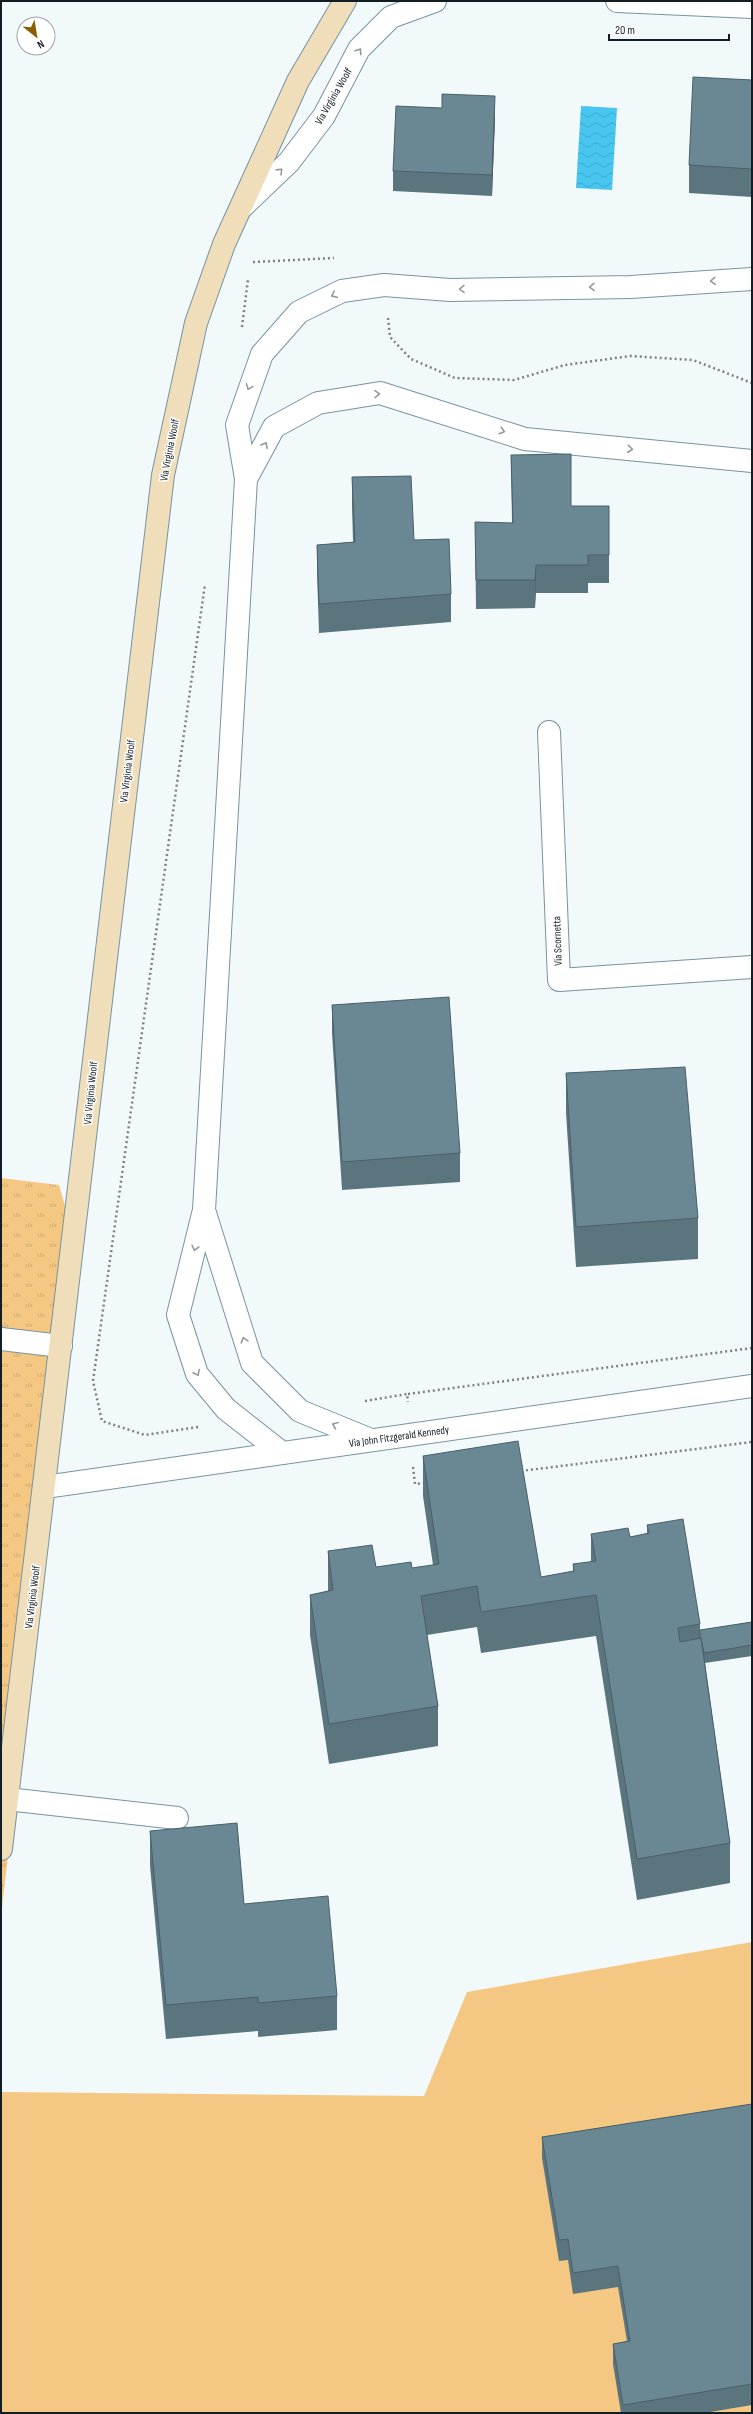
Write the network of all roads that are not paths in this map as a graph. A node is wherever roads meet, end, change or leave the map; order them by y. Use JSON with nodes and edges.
{"nodes":[{"id":1,"x":345,"y":1,"type":"edge"},
{"id":2,"x":434,"y":1,"type":"edge"},
{"id":3,"x":617,"y":1,"type":"edge"},
{"id":4,"x":752,"y":7,"type":"edge"},
{"id":5,"x":242,"y":208,"type":"junction"},
{"id":6,"x":752,"y":279,"type":"edge"},
{"id":7,"x":752,"y":461,"type":"edge"},
{"id":8,"x":246,"y":479,"type":"junction"},
{"id":9,"x":549,"y":732,"type":"dead end"},
{"id":10,"x":752,"y":967,"type":"edge"},
{"id":11,"x":204,"y":1210,"type":"junction"},
{"id":12,"x":1,"y":1339,"type":"edge"},
{"id":13,"x":61,"y":1346,"type":"junction"},
{"id":14,"x":752,"y":1386,"type":"edge"},
{"id":15,"x":371,"y":1440,"type":"junction"},
{"id":16,"x":282,"y":1453,"type":"junction"},
{"id":17,"x":45,"y":1487,"type":"junction"},
{"id":18,"x":7,"y":1800,"type":"junction"},
{"id":19,"x":177,"y":1818,"type":"dead end"},
{"id":20,"x":1,"y":1849,"type":"edge"}],
"edges":[{"from":1,"to":5,"type":"street","name":"Via Virginia Woolf"},
{"from":5,"to":2,"type":"street","name":"Via Virginia Woolf","one_way":true},
{"from":3,"to":4,"type":"street"},
{"from":5,"to":13,"type":"street","name":"Via Virginia Woolf"},
{"from":6,"to":8,"type":"street","one_way":true},
{"from":8,"to":7,"type":"street","one_way":true},
{"from":8,"to":11,"type":"street"},
{"from":9,"to":10,"type":"street","name":"Via Scornetta"},
{"from":15,"to":11,"type":"street","one_way":true},
{"from":11,"to":16,"type":"street","one_way":true},
{"from":12,"to":13,"type":"street"},
{"from":13,"to":17,"type":"street","name":"Via Virginia Woolf"},
{"from":14,"to":15,"type":"street","name":"Via John Fitzgerald Kennedy"},
{"from":15,"to":16,"type":"street","name":"Via John Fitzgerald Kennedy"},
{"from":16,"to":17,"type":"street","name":"Via John Fitzgerald Kennedy"},
{"from":17,"to":18,"type":"street","name":"Via Virginia Woolf"},
{"from":18,"to":19,"type":"street"},
{"from":18,"to":20,"type":"street","name":"Via Virginia Woolf"}]}
